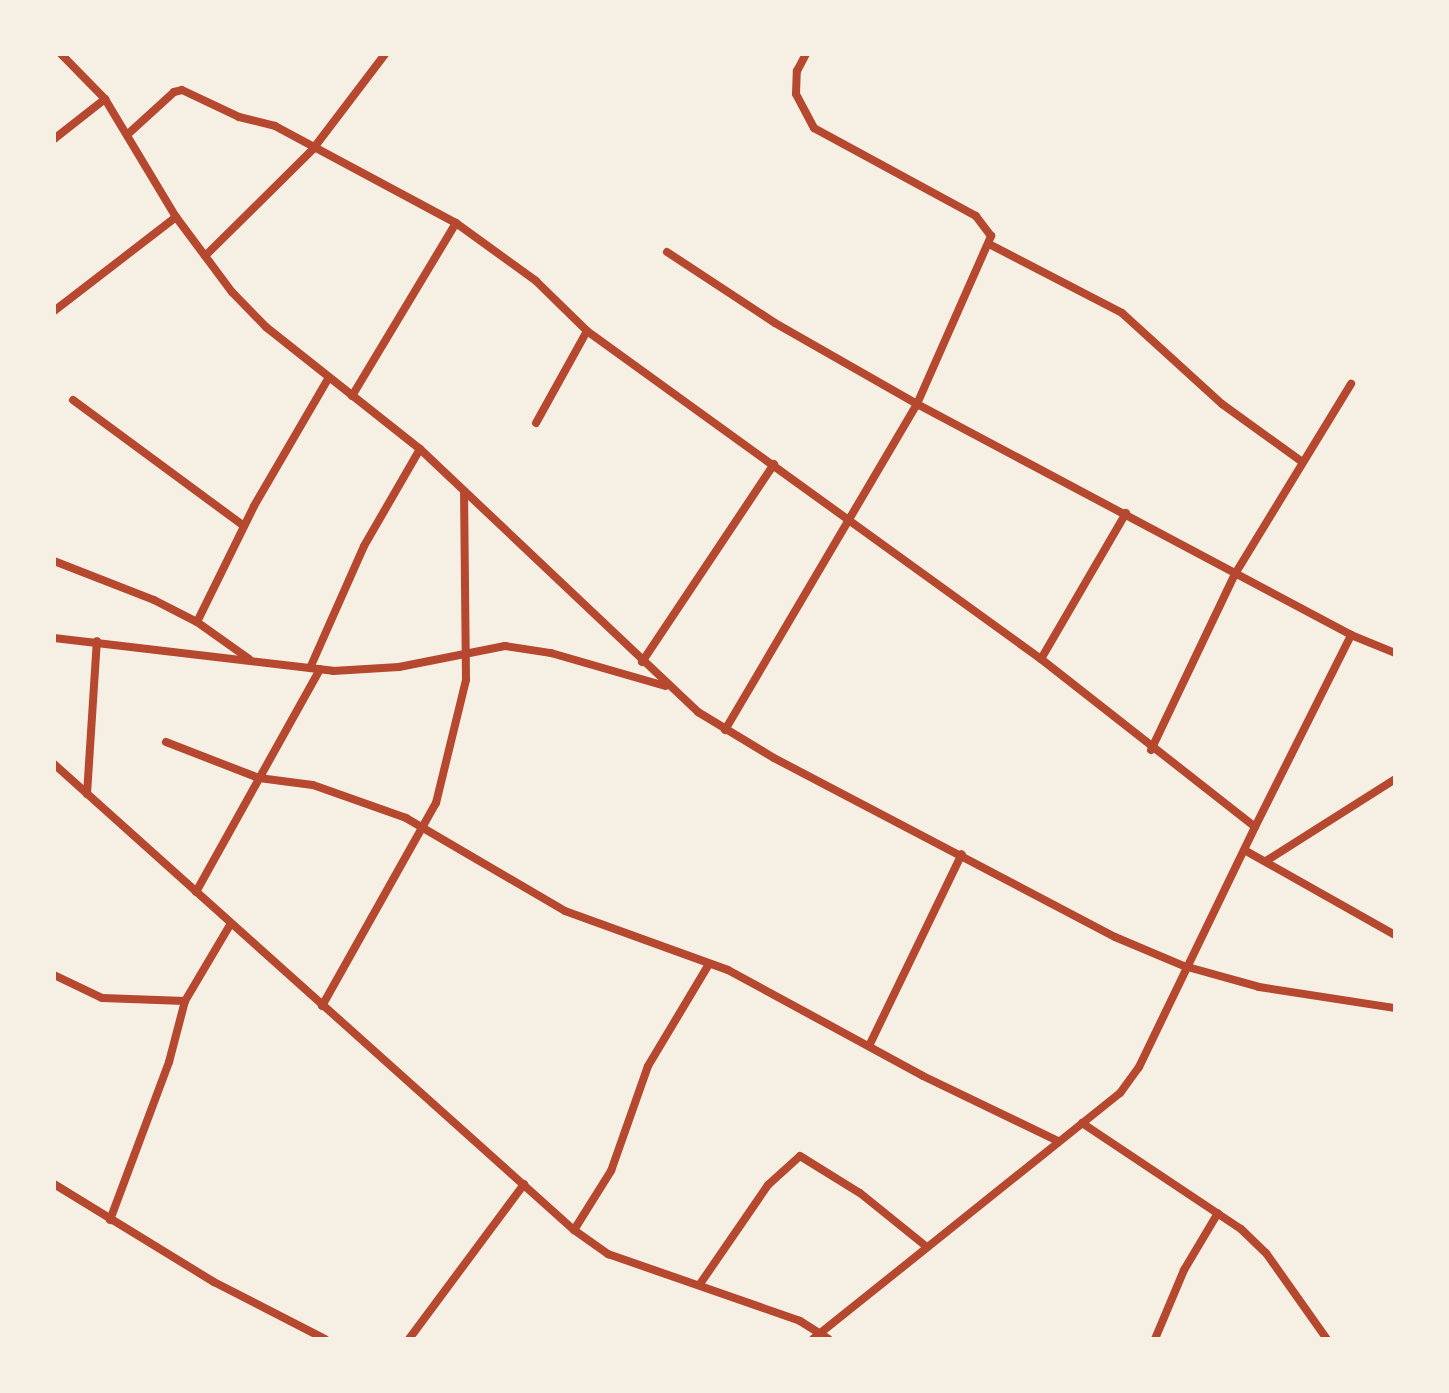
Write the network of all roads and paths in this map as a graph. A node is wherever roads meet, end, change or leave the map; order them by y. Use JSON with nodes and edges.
{"nodes":[{"id":1,"x":61,"y":54,"type":"edge"},
{"id":2,"x":385,"y":54,"type":"edge"},
{"id":3,"x":806,"y":54,"type":"edge"},
{"id":4,"x":105,"y":99,"type":"junction"},
{"id":5,"x":128,"y":134,"type":"junction"},
{"id":6,"x":54,"y":139,"type":"edge"},
{"id":7,"x":313,"y":149,"type":"junction"},
{"id":8,"x":176,"y":217,"type":"junction"},
{"id":9,"x":456,"y":223,"type":"junction"},
{"id":10,"x":989,"y":244,"type":"junction"},
{"id":11,"x":667,"y":252,"type":"dead end"},
{"id":12,"x":205,"y":256,"type":"junction"},
{"id":13,"x":54,"y":311,"type":"edge"},
{"id":14,"x":587,"y":331,"type":"junction"},
{"id":15,"x":328,"y":379,"type":"junction"},
{"id":16,"x":1351,"y":384,"type":"dead end"},
{"id":17,"x":352,"y":396,"type":"junction"},
{"id":18,"x":73,"y":400,"type":"dead end"},
{"id":19,"x":917,"y":404,"type":"junction"},
{"id":20,"x":536,"y":423,"type":"dead end"},
{"id":21,"x":420,"y":449,"type":"junction"},
{"id":22,"x":1301,"y":461,"type":"junction"},
{"id":23,"x":774,"y":464,"type":"junction"},
{"id":24,"x":464,"y":493,"type":"junction"},
{"id":25,"x":1126,"y":513,"type":"junction"},
{"id":26,"x":852,"y":519,"type":"junction"},
{"id":27,"x":244,"y":526,"type":"junction"},
{"id":28,"x":54,"y":561,"type":"edge"},
{"id":29,"x":1235,"y":574,"type":"junction"},
{"id":30,"x":197,"y":622,"type":"junction"},
{"id":31,"x":1351,"y":635,"type":"junction"},
{"id":32,"x":54,"y":638,"type":"edge"},
{"id":33,"x":97,"y":641,"type":"junction"},
{"id":34,"x":468,"y":650,"type":"junction"},
{"id":35,"x":1395,"y":653,"type":"edge"},
{"id":36,"x":1041,"y":659,"type":"junction"},
{"id":37,"x":250,"y":660,"type":"junction"},
{"id":38,"x":642,"y":662,"type":"junction"},
{"id":39,"x":310,"y":668,"type":"junction"},
{"id":40,"x":320,"y":669,"type":"junction"},
{"id":41,"x":670,"y":688,"type":"junction"},
{"id":42,"x":725,"y":730,"type":"junction"},
{"id":43,"x":166,"y":742,"type":"dead end"},
{"id":44,"x":1151,"y":750,"type":"junction"},
{"id":45,"x":54,"y":764,"type":"edge"},
{"id":46,"x":259,"y":778,"type":"junction"},
{"id":47,"x":1395,"y":779,"type":"edge"},
{"id":48,"x":87,"y":794,"type":"junction"},
{"id":49,"x":1255,"y":827,"type":"junction"},
{"id":50,"x":424,"y":829,"type":"junction"},
{"id":51,"x":1246,"y":851,"type":"junction"},
{"id":52,"x":962,"y":854,"type":"junction"},
{"id":53,"x":1266,"y":861,"type":"junction"},
{"id":54,"x":196,"y":892,"type":"junction"},
{"id":55,"x":230,"y":925,"type":"junction"},
{"id":56,"x":1395,"y":935,"type":"edge"},
{"id":57,"x":709,"y":964,"type":"junction"},
{"id":58,"x":1184,"y":966,"type":"junction"},
{"id":59,"x":54,"y":975,"type":"edge"},
{"id":60,"x":185,"y":1001,"type":"junction"},
{"id":61,"x":322,"y":1006,"type":"junction"},
{"id":62,"x":1395,"y":1008,"type":"edge"},
{"id":63,"x":869,"y":1046,"type":"junction"},
{"id":64,"x":1082,"y":1123,"type":"junction"},
{"id":65,"x":1058,"y":1141,"type":"junction"},
{"id":66,"x":54,"y":1184,"type":"edge"},
{"id":67,"x":524,"y":1184,"type":"junction"},
{"id":68,"x":1218,"y":1213,"type":"junction"},
{"id":69,"x":110,"y":1220,"type":"junction"},
{"id":70,"x":574,"y":1230,"type":"junction"},
{"id":71,"x":927,"y":1247,"type":"junction"},
{"id":72,"x":700,"y":1284,"type":"junction"},
{"id":73,"x":816,"y":1335,"type":"edge"},
{"id":74,"x":325,"y":1339,"type":"edge"},
{"id":75,"x":409,"y":1339,"type":"edge"},
{"id":76,"x":829,"y":1339,"type":"edge"},
{"id":77,"x":1155,"y":1339,"type":"edge"},
{"id":78,"x":1327,"y":1339,"type":"edge"}],
"edges":[{"from":1,"to":4,"type":"street"},
{"from":2,"to":7,"type":"street"},
{"from":3,"to":10,"type":"street"},
{"from":4,"to":5,"type":"street"},
{"from":4,"to":6,"type":"street"},
{"from":5,"to":7,"type":"street"},
{"from":5,"to":8,"type":"street"},
{"from":7,"to":9,"type":"street"},
{"from":7,"to":12,"type":"street"},
{"from":8,"to":12,"type":"street"},
{"from":8,"to":13,"type":"street"},
{"from":9,"to":14,"type":"street"},
{"from":9,"to":17,"type":"street"},
{"from":10,"to":19,"type":"street"},
{"from":10,"to":22,"type":"street"},
{"from":11,"to":19,"type":"street"},
{"from":12,"to":15,"type":"street"},
{"from":14,"to":20,"type":"street"},
{"from":14,"to":23,"type":"street"},
{"from":15,"to":17,"type":"street"},
{"from":15,"to":27,"type":"street"},
{"from":16,"to":22,"type":"street"},
{"from":17,"to":21,"type":"street"},
{"from":18,"to":27,"type":"street"},
{"from":19,"to":25,"type":"street"},
{"from":19,"to":26,"type":"street"},
{"from":21,"to":24,"type":"street"},
{"from":21,"to":39,"type":"street"},
{"from":22,"to":29,"type":"street"},
{"from":23,"to":26,"type":"street"},
{"from":23,"to":38,"type":"street"},
{"from":24,"to":34,"type":"street"},
{"from":24,"to":38,"type":"street"},
{"from":25,"to":29,"type":"street"},
{"from":25,"to":36,"type":"street"},
{"from":26,"to":36,"type":"street"},
{"from":26,"to":42,"type":"street"},
{"from":27,"to":30,"type":"street"},
{"from":28,"to":30,"type":"street"},
{"from":29,"to":31,"type":"street"},
{"from":29,"to":44,"type":"street"},
{"from":30,"to":37,"type":"street"},
{"from":31,"to":35,"type":"street"},
{"from":31,"to":49,"type":"street"},
{"from":32,"to":33,"type":"street"},
{"from":33,"to":37,"type":"street"},
{"from":33,"to":48,"type":"street"},
{"from":34,"to":40,"type":"street"},
{"from":34,"to":41,"type":"street"},
{"from":34,"to":50,"type":"street"},
{"from":36,"to":44,"type":"street"},
{"from":37,"to":39,"type":"street"},
{"from":38,"to":41,"type":"street"},
{"from":39,"to":40,"type":"street"},
{"from":40,"to":46,"type":"street"},
{"from":41,"to":42,"type":"street"},
{"from":42,"to":52,"type":"street"},
{"from":43,"to":46,"type":"street"},
{"from":44,"to":49,"type":"street"},
{"from":45,"to":48,"type":"street"},
{"from":46,"to":50,"type":"street"},
{"from":46,"to":54,"type":"street"},
{"from":47,"to":53,"type":"street"},
{"from":48,"to":54,"type":"street"},
{"from":49,"to":51,"type":"street"},
{"from":50,"to":57,"type":"street"},
{"from":50,"to":61,"type":"street"},
{"from":51,"to":53,"type":"street"},
{"from":51,"to":58,"type":"street"},
{"from":52,"to":58,"type":"street"},
{"from":52,"to":63,"type":"street"},
{"from":53,"to":56,"type":"street"},
{"from":54,"to":55,"type":"street"},
{"from":55,"to":60,"type":"street"},
{"from":55,"to":61,"type":"street"},
{"from":57,"to":63,"type":"street"},
{"from":57,"to":70,"type":"street"},
{"from":58,"to":62,"type":"street"},
{"from":58,"to":64,"type":"street"},
{"from":59,"to":60,"type":"street"},
{"from":60,"to":69,"type":"street"},
{"from":61,"to":67,"type":"street"},
{"from":63,"to":65,"type":"street"},
{"from":64,"to":65,"type":"street"},
{"from":64,"to":68,"type":"street"},
{"from":65,"to":71,"type":"street"},
{"from":66,"to":69,"type":"street"},
{"from":67,"to":70,"type":"street"},
{"from":67,"to":75,"type":"street"},
{"from":68,"to":77,"type":"street"},
{"from":68,"to":78,"type":"street"},
{"from":69,"to":74,"type":"street"},
{"from":70,"to":72,"type":"street"},
{"from":71,"to":72,"type":"street"},
{"from":71,"to":73,"type":"street"},
{"from":72,"to":73,"type":"street"},
{"from":73,"to":76,"type":"street"}]}
